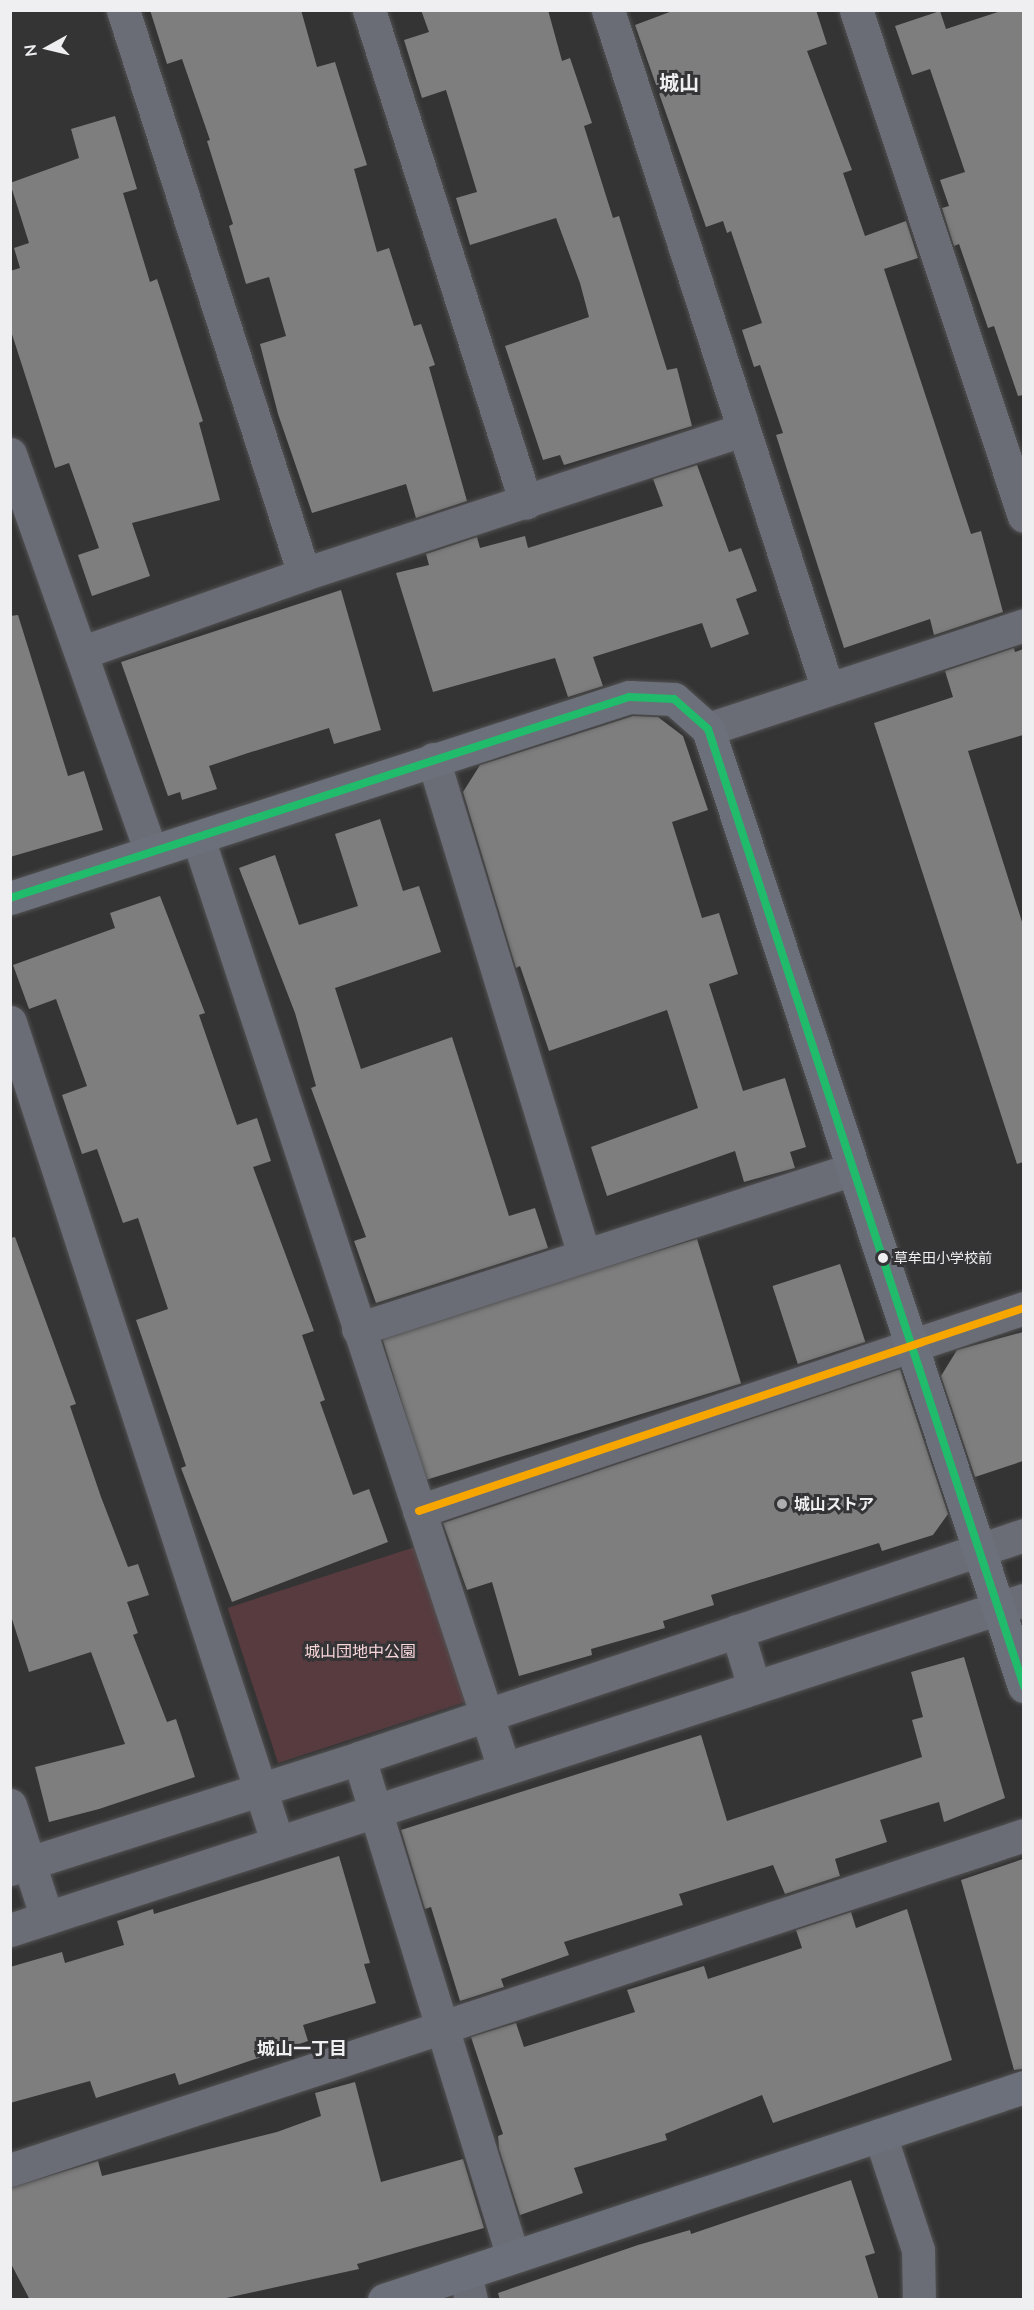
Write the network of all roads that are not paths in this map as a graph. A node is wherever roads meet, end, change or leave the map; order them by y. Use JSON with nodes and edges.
{"nodes":[{"id":1,"x":123,"y":10,"type":"edge"},
{"id":2,"x":369,"y":10,"type":"edge"},
{"id":3,"x":608,"y":10,"type":"edge"},
{"id":4,"x":856,"y":10,"type":"edge"},
{"id":5,"x":743,"y":430,"type":"junction"},
{"id":6,"x":10,"y":454,"type":"edge"},
{"id":7,"x":526,"y":503,"type":"junction"},
{"id":8,"x":1023,"y":516,"type":"edge"},
{"id":9,"x":304,"y":574,"type":"junction"},
{"id":10,"x":1023,"y":625,"type":"edge"},
{"id":11,"x":83,"y":652,"type":"junction"},
{"id":12,"x":827,"y":687,"type":"junction"},
{"id":13,"x":708,"y":729,"type":"junction"},
{"id":14,"x":433,"y":759,"type":"junction"},
{"id":15,"x":198,"y":838,"type":"junction"},
{"id":16,"x":151,"y":852,"type":"junction"},
{"id":17,"x":10,"y":898,"type":"edge"},
{"id":18,"x":10,"y":1022,"type":"edge"},
{"id":19,"x":853,"y":1170,"type":"junction"},
{"id":20,"x":584,"y":1255,"type":"junction"},
{"id":21,"x":1023,"y":1308,"type":"edge"},
{"id":22,"x":358,"y":1329,"type":"junction"},
{"id":23,"x":913,"y":1346,"type":"junction"},
{"id":24,"x":419,"y":1511,"type":"junction"},
{"id":25,"x":1023,"y":1535,"type":"edge"},
{"id":26,"x":979,"y":1549,"type":"junction"},
{"id":27,"x":1011,"y":1605,"type":"edge"},
{"id":28,"x":737,"y":1631,"type":"junction"},
{"id":29,"x":1023,"y":1686,"type":"edge"},
{"id":30,"x":754,"y":1687,"type":"junction"},
{"id":31,"x":486,"y":1715,"type":"junction"},
{"id":32,"x":359,"y":1758,"type":"junction"},
{"id":33,"x":504,"y":1768,"type":"junction"},
{"id":34,"x":259,"y":1791,"type":"junction"},
{"id":35,"x":10,"y":1805,"type":"edge"},
{"id":36,"x":374,"y":1809,"type":"junction"},
{"id":37,"x":1023,"y":1835,"type":"edge"},
{"id":38,"x":277,"y":1841,"type":"junction"},
{"id":39,"x":20,"y":1866,"type":"edge"},
{"id":40,"x":47,"y":1918,"type":"junction"},
{"id":41,"x":10,"y":1930,"type":"edge"},
{"id":42,"x":441,"y":2027,"type":"junction"},
{"id":43,"x":1023,"y":2087,"type":"edge"},
{"id":44,"x":880,"y":2135,"type":"junction"},
{"id":45,"x":10,"y":2170,"type":"edge"},
{"id":46,"x":513,"y":2257,"type":"junction"},
{"id":47,"x":468,"y":2287,"type":"edge"},
{"id":48,"x":384,"y":2300,"type":"edge"},
{"id":49,"x":919,"y":2300,"type":"edge"}],
"edges":[{"from":1,"to":9,"type":"street"},
{"from":2,"to":7,"type":"street"},
{"from":3,"to":5,"type":"street"},
{"from":4,"to":8,"type":"street"},
{"from":5,"to":7,"type":"street"},
{"from":5,"to":12,"type":"street"},
{"from":6,"to":11,"type":"street"},
{"from":7,"to":9,"type":"street"},
{"from":9,"to":11,"type":"street"},
{"from":10,"to":12,"type":"street"},
{"from":11,"to":16,"type":"street"},
{"from":12,"to":13,"type":"street"},
{"from":13,"to":14,"type":"street"},
{"from":13,"to":19,"type":"street"},
{"from":14,"to":15,"type":"street"},
{"from":14,"to":20,"type":"street"},
{"from":15,"to":16,"type":"street"},
{"from":15,"to":22,"type":"street"},
{"from":16,"to":17,"type":"street"},
{"from":18,"to":34,"type":"street"},
{"from":19,"to":20,"type":"street"},
{"from":19,"to":23,"type":"street"},
{"from":20,"to":22,"type":"street"},
{"from":21,"to":23,"type":"street"},
{"from":22,"to":24,"type":"street"},
{"from":23,"to":24,"type":"street"},
{"from":23,"to":26,"type":"street"},
{"from":24,"to":31,"type":"street"},
{"from":25,"to":26,"type":"street"},
{"from":26,"to":27,"type":"street"},
{"from":26,"to":28,"type":"street"},
{"from":27,"to":29,"type":"street"},
{"from":27,"to":30,"type":"street"},
{"from":28,"to":30,"type":"street"},
{"from":28,"to":31,"type":"street"},
{"from":30,"to":33,"type":"street"},
{"from":31,"to":32,"type":"street"},
{"from":31,"to":33,"type":"street"},
{"from":32,"to":34,"type":"street"},
{"from":32,"to":36,"type":"street"},
{"from":33,"to":36,"type":"street"},
{"from":34,"to":38,"type":"street"},
{"from":34,"to":39,"type":"street"},
{"from":35,"to":39,"type":"street"},
{"from":36,"to":38,"type":"street"},
{"from":36,"to":42,"type":"street"},
{"from":37,"to":42,"type":"street"},
{"from":38,"to":40,"type":"street"},
{"from":39,"to":40,"type":"street"},
{"from":40,"to":41,"type":"street"},
{"from":42,"to":45,"type":"street"},
{"from":42,"to":46,"type":"street"},
{"from":43,"to":44,"type":"street"},
{"from":44,"to":46,"type":"street"},
{"from":44,"to":49,"type":"street"},
{"from":46,"to":47,"type":"street"},
{"from":47,"to":48,"type":"street"}]}
